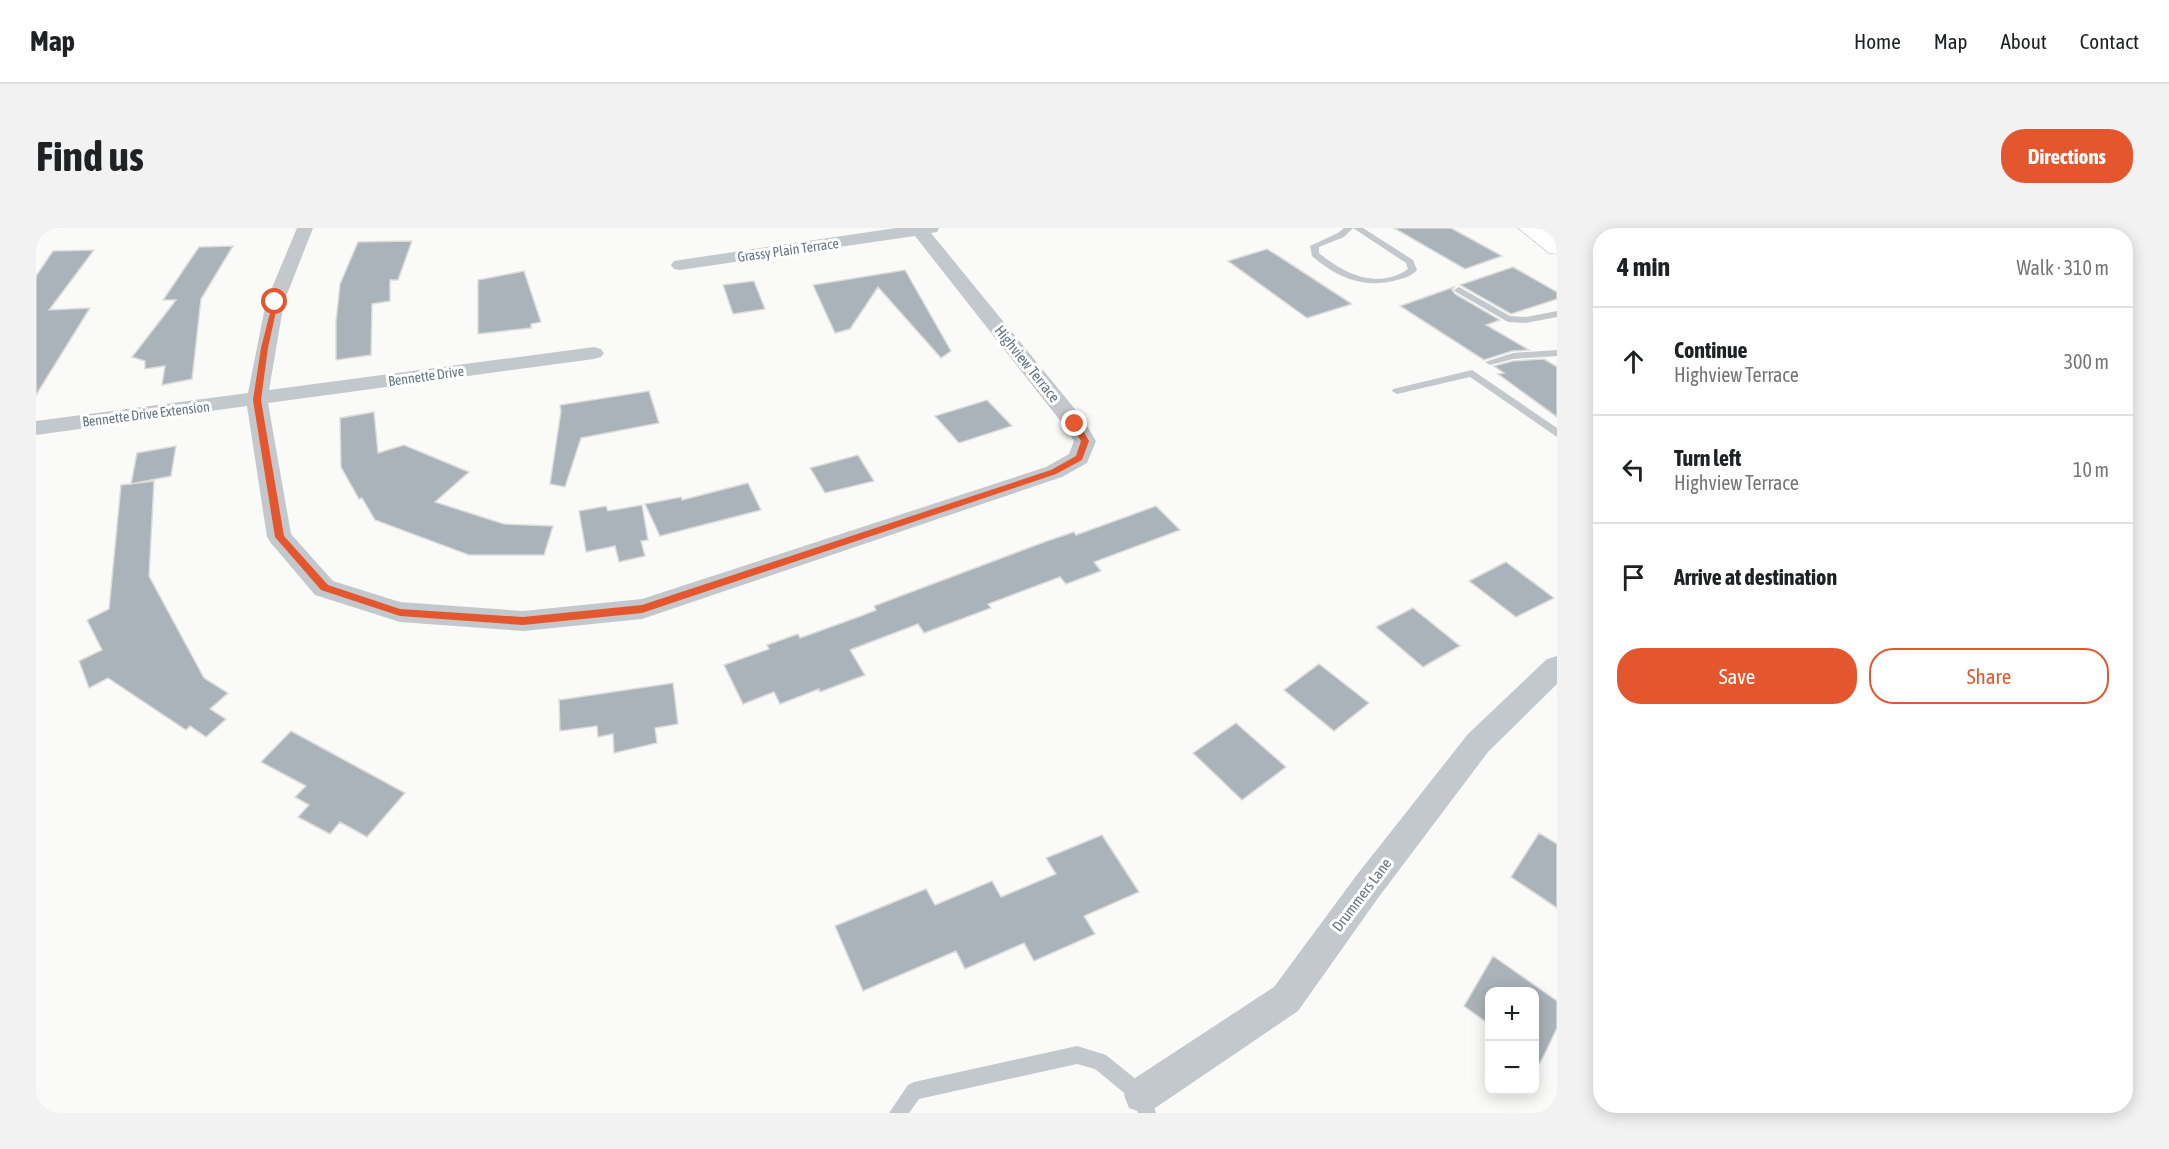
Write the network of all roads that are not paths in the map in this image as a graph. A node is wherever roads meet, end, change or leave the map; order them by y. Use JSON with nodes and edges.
{"nodes":[{"id":1,"x":305,"y":228,"type":"edge"},
{"id":2,"x":1349,"y":228,"type":"edge"},
{"id":3,"x":1356,"y":228,"type":"edge"},
{"id":4,"x":1527,"y":228,"type":"edge"},
{"id":5,"x":926,"y":229,"type":"edge"},
{"id":6,"x":1557,"y":248,"type":"edge"},
{"id":7,"x":680,"y":265,"type":"dead end"},
{"id":8,"x":1459,"y":290,"type":"dead end"},
{"id":9,"x":1557,"y":314,"type":"edge"},
{"id":10,"x":594,"y":352,"type":"dead end"},
{"id":11,"x":1557,"y":353,"type":"edge"},
{"id":12,"x":1490,"y":362,"type":"dead end"},
{"id":13,"x":1397,"y":391,"type":"dead end"},
{"id":14,"x":257,"y":400,"type":"junction"},
{"id":15,"x":36,"y":428,"type":"edge"},
{"id":16,"x":1557,"y":433,"type":"edge"},
{"id":17,"x":1557,"y":667,"type":"edge"},
{"id":18,"x":1145,"y":1104,"type":"edge"},
{"id":19,"x":898,"y":1113,"type":"edge"}],
"edges":[{"from":1,"to":14,"type":"street","name":"Highview Terrace"},
{"from":2,"to":3,"type":"lane"},
{"from":4,"to":6,"type":"main road"},
{"from":5,"to":7,"type":"street","name":"Grassy Plain Terrace"},
{"from":5,"to":14,"type":"street","name":"Highview Terrace"},
{"from":8,"to":9,"type":"lane"},
{"from":10,"to":14,"type":"street","name":"Bennette Drive"},
{"from":11,"to":12,"type":"lane"},
{"from":13,"to":16,"type":"lane"},
{"from":14,"to":15,"type":"street","name":"Bennette Drive Extension"},
{"from":17,"to":18,"type":"street","name":"Drummers Lane"},
{"from":18,"to":19,"type":"lane"}]}
